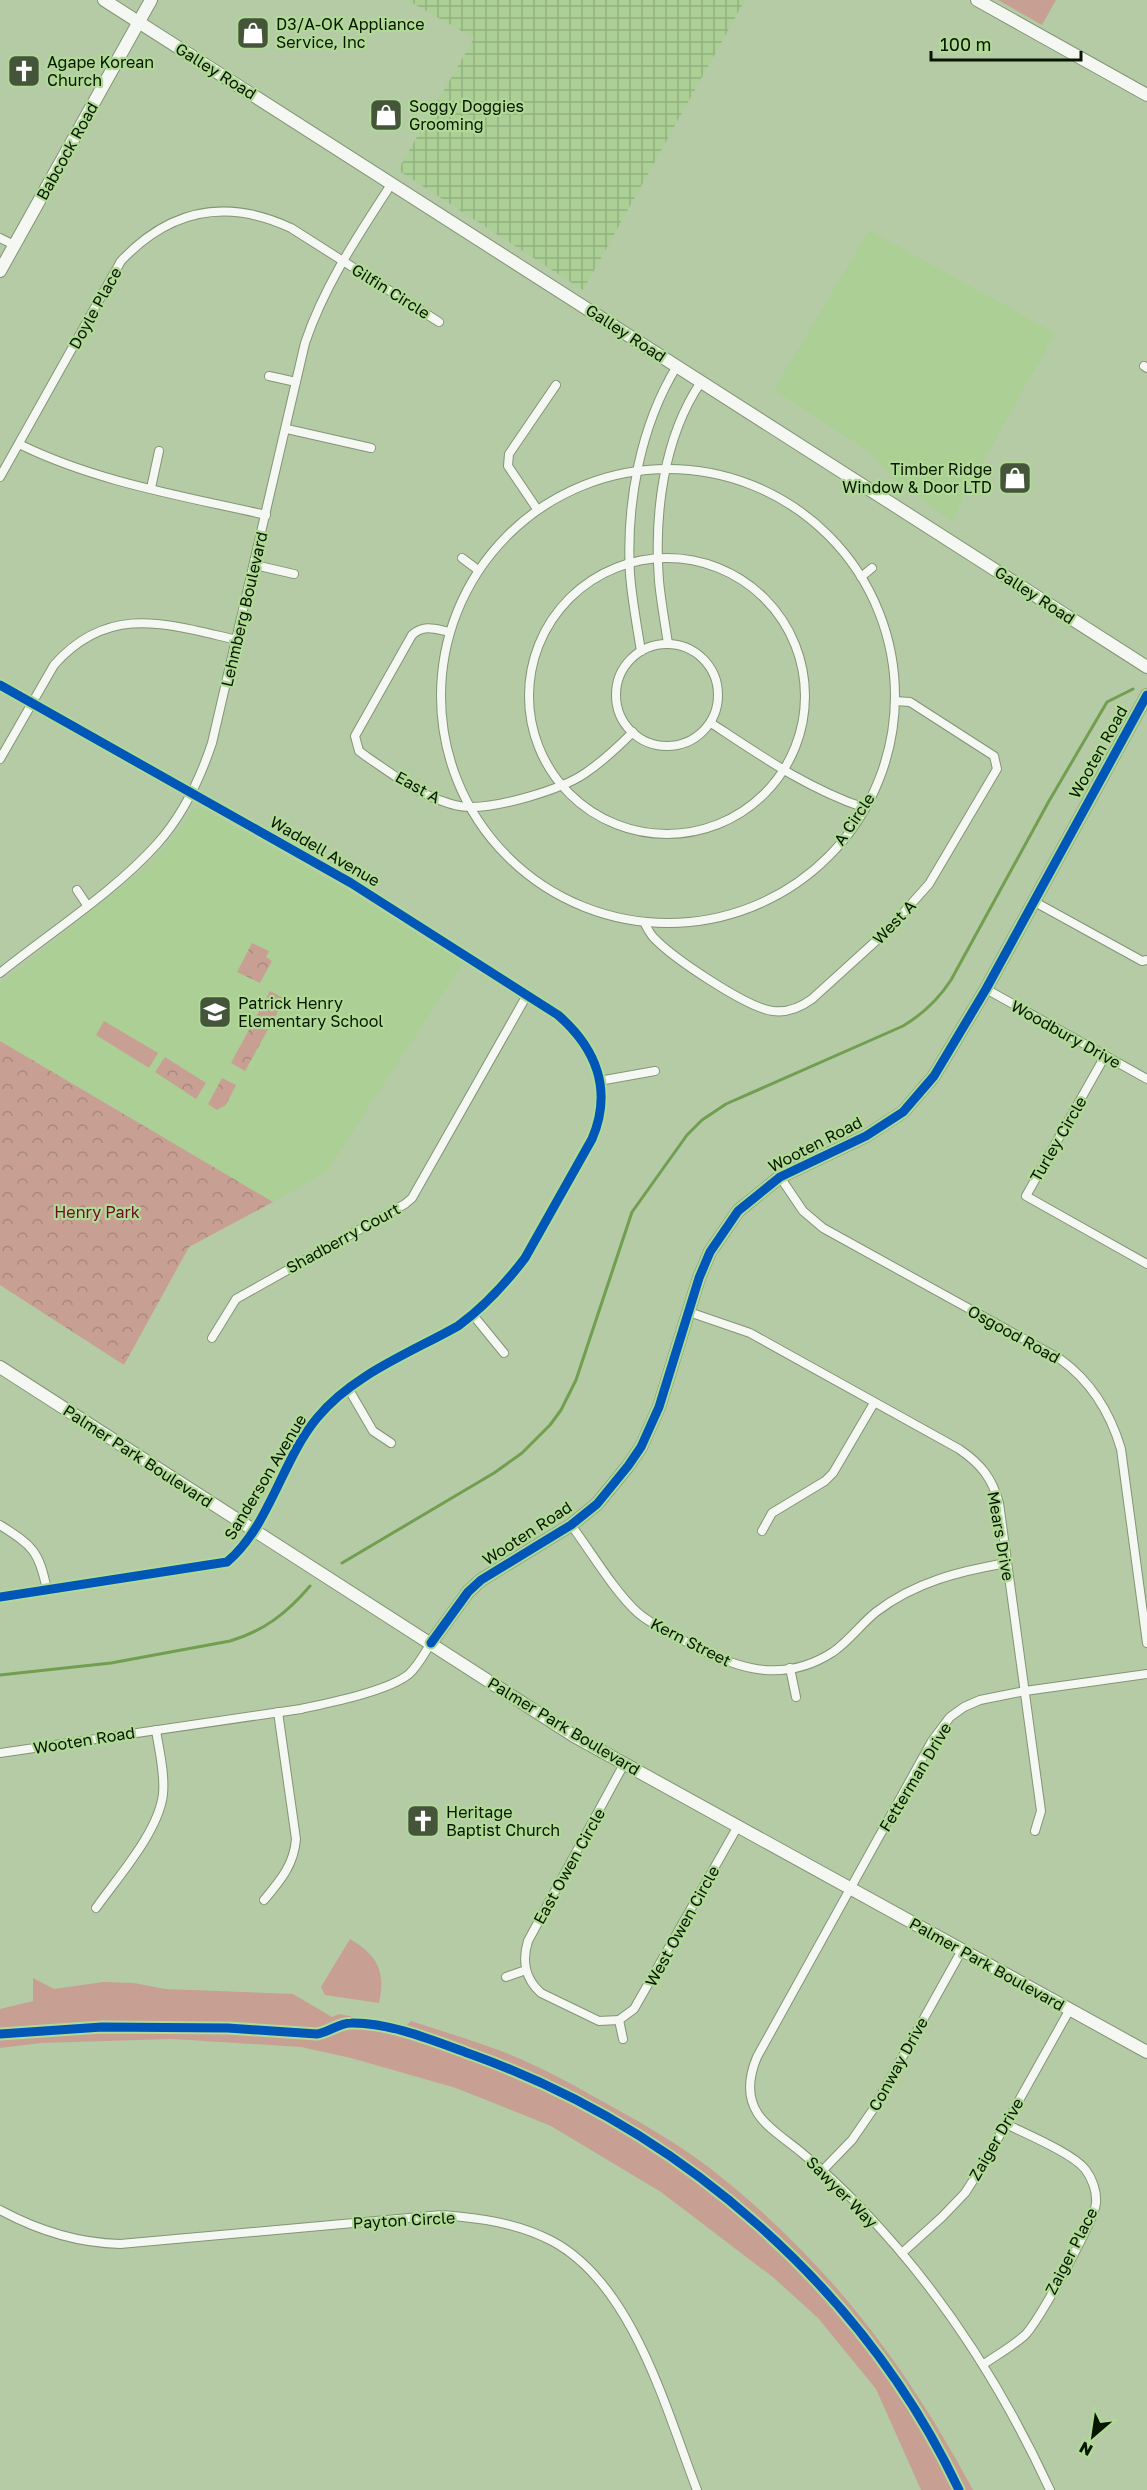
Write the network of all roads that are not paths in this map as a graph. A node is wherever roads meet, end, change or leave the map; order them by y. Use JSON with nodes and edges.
{"nodes":[{"id":1,"x":104,"y":0,"type":"edge"},
{"id":2,"x":151,"y":0,"type":"edge"},
{"id":3,"x":977,"y":0,"type":"edge"},
{"id":4,"x":139,"y":22,"type":"junction"},
{"id":5,"x":1147,"y":95,"type":"edge"},
{"id":6,"x":392,"y":183,"type":"junction"},
{"id":7,"x":0,"y":238,"type":"edge"},
{"id":8,"x":14,"y":245,"type":"junction"},
{"id":9,"x":342,"y":260,"type":"junction"},
{"id":10,"x":0,"y":271,"type":"edge"},
{"id":11,"x":440,"y":322,"type":"dead end"},
{"id":12,"x":677,"y":366,"type":"junction"},
{"id":13,"x":269,"y":376,"type":"dead end"},
{"id":14,"x":296,"y":382,"type":"junction"},
{"id":15,"x":701,"y":382,"type":"junction"},
{"id":16,"x":556,"y":385,"type":"dead end"},
{"id":17,"x":287,"y":429,"type":"junction"},
{"id":18,"x":18,"y":444,"type":"junction"},
{"id":19,"x":370,"y":448,"type":"dead end"},
{"id":20,"x":159,"y":451,"type":"dead end"},
{"id":21,"x":667,"y":468,"type":"junction"},
{"id":22,"x":639,"y":470,"type":"junction"},
{"id":23,"x":0,"y":477,"type":"edge"},
{"id":24,"x":151,"y":488,"type":"junction"},
{"id":25,"x":537,"y":509,"type":"junction"},
{"id":26,"x":266,"y":515,"type":"junction"},
{"id":27,"x":658,"y":557,"type":"junction"},
{"id":28,"x":462,"y":558,"type":"dead end"},
{"id":29,"x":630,"y":562,"type":"junction"},
{"id":30,"x":255,"y":565,"type":"junction"},
{"id":31,"x":872,"y":568,"type":"dead end"},
{"id":32,"x":478,"y":570,"type":"junction"},
{"id":33,"x":294,"y":574,"type":"dead end"},
{"id":34,"x":861,"y":577,"type":"junction"},
{"id":35,"x":450,"y":632,"type":"junction"},
{"id":36,"x":237,"y":640,"type":"junction"},
{"id":37,"x":668,"y":644,"type":"junction"},
{"id":38,"x":641,"y":651,"type":"junction"},
{"id":39,"x":1147,"y":667,"type":"edge"},
{"id":40,"x":0,"y":685,"type":"edge"},
{"id":41,"x":1147,"y":695,"type":"edge"},
{"id":42,"x":895,"y":701,"type":"junction"},
{"id":43,"x":32,"y":702,"type":"junction"},
{"id":44,"x":711,"y":723,"type":"junction"},
{"id":45,"x":633,"y":732,"type":"junction"},
{"id":46,"x":0,"y":759,"type":"edge"},
{"id":47,"x":783,"y":771,"type":"junction"},
{"id":48,"x":563,"y":786,"type":"junction"},
{"id":49,"x":192,"y":792,"type":"junction"},
{"id":50,"x":470,"y":807,"type":"junction"},
{"id":51,"x":865,"y":808,"type":"junction"},
{"id":52,"x":77,"y":890,"type":"dead end"},
{"id":53,"x":1033,"y":901,"type":"junction"},
{"id":54,"x":87,"y":905,"type":"junction"},
{"id":55,"x":644,"y":922,"type":"junction"},
{"id":56,"x":1147,"y":960,"type":"edge"},
{"id":57,"x":0,"y":973,"type":"edge"},
{"id":58,"x":986,"y":989,"type":"junction"},
{"id":59,"x":527,"y":995,"type":"junction"},
{"id":60,"x":1105,"y":1056,"type":"junction"},
{"id":61,"x":655,"y":1071,"type":"dead end"},
{"id":62,"x":1147,"y":1079,"type":"edge"},
{"id":63,"x":600,"y":1081,"type":"junction"},
{"id":64,"x":780,"y":1177,"type":"junction"},
{"id":65,"x":1147,"y":1264,"type":"edge"},
{"id":66,"x":689,"y":1312,"type":"junction"},
{"id":67,"x":473,"y":1315,"type":"junction"},
{"id":68,"x":212,"y":1338,"type":"dead end"},
{"id":69,"x":504,"y":1353,"type":"dead end"},
{"id":70,"x":0,"y":1367,"type":"edge"},
{"id":71,"x":348,"y":1388,"type":"junction"},
{"id":72,"x":874,"y":1403,"type":"junction"},
{"id":73,"x":391,"y":1443,"type":"dead end"},
{"id":74,"x":0,"y":1525,"type":"edge"},
{"id":75,"x":571,"y":1525,"type":"junction"},
{"id":76,"x":253,"y":1530,"type":"junction"},
{"id":77,"x":762,"y":1531,"type":"dead end"},
{"id":78,"x":1007,"y":1563,"type":"junction"},
{"id":79,"x":47,"y":1590,"type":"junction"},
{"id":80,"x":0,"y":1597,"type":"edge"},
{"id":81,"x":431,"y":1643,"type":"junction"},
{"id":82,"x":1147,"y":1643,"type":"edge"},
{"id":83,"x":789,"y":1668,"type":"junction"},
{"id":84,"x":1147,"y":1674,"type":"edge"},
{"id":85,"x":1024,"y":1691,"type":"junction"},
{"id":86,"x":796,"y":1696,"type":"dead end"},
{"id":87,"x":278,"y":1712,"type":"junction"},
{"id":88,"x":156,"y":1730,"type":"junction"},
{"id":89,"x":0,"y":1753,"type":"edge"},
{"id":90,"x":624,"y":1764,"type":"junction"},
{"id":91,"x":738,"y":1826,"type":"junction"},
{"id":92,"x":1035,"y":1831,"type":"dead end"},
{"id":93,"x":850,"y":1889,"type":"junction"},
{"id":94,"x":264,"y":1900,"type":"dead end"},
{"id":95,"x":96,"y":1908,"type":"dead end"},
{"id":96,"x":962,"y":1950,"type":"junction"},
{"id":97,"x":526,"y":1970,"type":"junction"},
{"id":98,"x":506,"y":1977,"type":"dead end"},
{"id":99,"x":1070,"y":2009,"type":"junction"},
{"id":100,"x":619,"y":2020,"type":"junction"},
{"id":101,"x":623,"y":2039,"type":"dead end"},
{"id":102,"x":1147,"y":2052,"type":"edge"},
{"id":103,"x":1006,"y":2124,"type":"junction"},
{"id":104,"x":823,"y":2170,"type":"junction"},
{"id":105,"x":0,"y":2210,"type":"edge"},
{"id":106,"x":902,"y":2253,"type":"junction"},
{"id":107,"x":984,"y":2364,"type":"junction"},
{"id":108,"x":697,"y":2490,"type":"edge"},
{"id":109,"x":1050,"y":2490,"type":"edge"}],
"edges":[{"from":1,"to":4,"type":"main road","name":"Galley Road"},
{"from":2,"to":4,"type":"main road","name":"Babcock Road"},
{"from":3,"to":5,"type":"main road"},
{"from":4,"to":6,"type":"main road","name":"Galley Road"},
{"from":4,"to":8,"type":"main road","name":"Babcock Road"},
{"from":6,"to":9,"type":"street","name":"Lehmberg Boulevard"},
{"from":6,"to":12,"type":"main road","name":"Galley Road"},
{"from":7,"to":8,"type":"street"},
{"from":8,"to":10,"type":"main road","name":"Babcock Road"},
{"from":9,"to":11,"type":"street","name":"Gilfin Circle"},
{"from":9,"to":14,"type":"street","name":"Lehmberg Boulevard"},
{"from":9,"to":18,"type":"street","name":"Doyle Place"},
{"from":12,"to":15,"type":"main road","name":"Galley Road"},
{"from":12,"to":22,"type":"street"},
{"from":13,"to":14,"type":"street"},
{"from":14,"to":17,"type":"street","name":"Lehmberg Boulevard"},
{"from":15,"to":21,"type":"street"},
{"from":15,"to":39,"type":"main road","name":"Galley Road"},
{"from":16,"to":25,"type":"street"},
{"from":17,"to":19,"type":"street"},
{"from":17,"to":26,"type":"street","name":"Lehmberg Boulevard"},
{"from":18,"to":23,"type":"street","name":"Doyle Place"},
{"from":18,"to":24,"type":"street"},
{"from":20,"to":24,"type":"street"},
{"from":21,"to":22,"type":"street","name":"A Circle"},
{"from":21,"to":27,"type":"street"},
{"from":21,"to":34,"type":"street","name":"A Circle"},
{"from":22,"to":25,"type":"street","name":"A Circle"},
{"from":22,"to":29,"type":"street"},
{"from":24,"to":26,"type":"street"},
{"from":25,"to":32,"type":"street","name":"A Circle"},
{"from":26,"to":30,"type":"street","name":"Lehmberg Boulevard"},
{"from":27,"to":29,"type":"street"},
{"from":27,"to":37,"type":"street"},
{"from":27,"to":47,"type":"street"},
{"from":28,"to":32,"type":"street"},
{"from":29,"to":38,"type":"street"},
{"from":29,"to":48,"type":"street"},
{"from":30,"to":33,"type":"street"},
{"from":30,"to":36,"type":"street","name":"Lehmberg Boulevard"},
{"from":31,"to":34,"type":"street"},
{"from":32,"to":35,"type":"street","name":"A Circle"},
{"from":34,"to":42,"type":"street","name":"A Circle"},
{"from":35,"to":50,"type":"street","name":"A Circle"},
{"from":35,"to":50,"type":"street","name":"East A"},
{"from":36,"to":43,"type":"street"},
{"from":36,"to":49,"type":"street","name":"Lehmberg Boulevard"},
{"from":37,"to":38,"type":"street"},
{"from":37,"to":44,"type":"street"},
{"from":38,"to":45,"type":"street"},
{"from":40,"to":43,"type":"street","name":"Waddell Avenue"},
{"from":41,"to":53,"type":"main road","name":"Wooten Road"},
{"from":42,"to":51,"type":"street","name":"A Circle"},
{"from":42,"to":55,"type":"street","name":"West A"},
{"from":43,"to":46,"type":"street"},
{"from":43,"to":49,"type":"street","name":"Waddell Avenue"},
{"from":44,"to":45,"type":"street"},
{"from":44,"to":47,"type":"street"},
{"from":45,"to":48,"type":"street","name":"East A"},
{"from":47,"to":48,"type":"street"},
{"from":47,"to":51,"type":"street"},
{"from":48,"to":50,"type":"street","name":"East A"},
{"from":49,"to":54,"type":"street","name":"Lehmberg Boulevard"},
{"from":49,"to":59,"type":"street","name":"Waddell Avenue"},
{"from":50,"to":55,"type":"street","name":"A Circle"},
{"from":51,"to":55,"type":"street","name":"A Circle"},
{"from":52,"to":54,"type":"street"},
{"from":53,"to":56,"type":"street"},
{"from":53,"to":58,"type":"main road","name":"Wooten Road"},
{"from":54,"to":57,"type":"street","name":"Lehmberg Boulevard"},
{"from":58,"to":60,"type":"street","name":"Woodbury Drive"},
{"from":58,"to":64,"type":"main road","name":"Wooten Road"},
{"from":59,"to":63,"type":"street","name":"Waddell Avenue"},
{"from":59,"to":68,"type":"street","name":"Shadberry Court"},
{"from":60,"to":62,"type":"street","name":"Woodbury Drive"},
{"from":60,"to":65,"type":"street","name":"Turley Circle"},
{"from":61,"to":63,"type":"street"},
{"from":63,"to":67,"type":"street","name":"Sanderson Avenue"},
{"from":64,"to":66,"type":"main road","name":"Wooten Road"},
{"from":64,"to":82,"type":"street","name":"Osgood Road"},
{"from":66,"to":72,"type":"street","name":"Mears Drive"},
{"from":66,"to":75,"type":"main road","name":"Wooten Road"},
{"from":67,"to":69,"type":"street"},
{"from":67,"to":71,"type":"street","name":"Sanderson Avenue"},
{"from":70,"to":76,"type":"main road","name":"Palmer Park Boulevard"},
{"from":71,"to":73,"type":"street"},
{"from":71,"to":76,"type":"street","name":"Sanderson Avenue"},
{"from":72,"to":77,"type":"street"},
{"from":72,"to":78,"type":"street","name":"Mears Drive"},
{"from":74,"to":79,"type":"street"},
{"from":75,"to":81,"type":"main road","name":"Wooten Road"},
{"from":75,"to":83,"type":"street","name":"Kern Street"},
{"from":76,"to":79,"type":"street","name":"Sanderson Avenue"},
{"from":76,"to":81,"type":"main road","name":"Palmer Park Boulevard"},
{"from":78,"to":83,"type":"street","name":"Kern Street"},
{"from":78,"to":85,"type":"street","name":"Mears Drive"},
{"from":79,"to":80,"type":"street","name":"Sanderson Avenue"},
{"from":81,"to":87,"type":"street","name":"Wooten Road"},
{"from":81,"to":90,"type":"main road","name":"Palmer Park Boulevard"},
{"from":83,"to":86,"type":"street"},
{"from":84,"to":85,"type":"street","name":"Fetterman Drive"},
{"from":85,"to":92,"type":"street","name":"Mears Drive"},
{"from":85,"to":93,"type":"street","name":"Fetterman Drive"},
{"from":87,"to":88,"type":"street","name":"Wooten Road"},
{"from":87,"to":94,"type":"street"},
{"from":88,"to":89,"type":"street","name":"Wooten Road"},
{"from":88,"to":95,"type":"street"},
{"from":90,"to":91,"type":"main road","name":"Palmer Park Boulevard"},
{"from":90,"to":97,"type":"street","name":"East Owen Circle"},
{"from":91,"to":93,"type":"main road","name":"Palmer Park Boulevard"},
{"from":91,"to":100,"type":"street","name":"West Owen Circle"},
{"from":93,"to":96,"type":"main road","name":"Palmer Park Boulevard"},
{"from":93,"to":104,"type":"street","name":"Sawyer Way"},
{"from":96,"to":99,"type":"main road","name":"Palmer Park Boulevard"},
{"from":96,"to":104,"type":"street","name":"Conway Drive"},
{"from":97,"to":98,"type":"street"},
{"from":97,"to":100,"type":"street"},
{"from":99,"to":102,"type":"main road","name":"Palmer Park Boulevard"},
{"from":99,"to":103,"type":"street","name":"Zaiger Drive"},
{"from":100,"to":101,"type":"street"},
{"from":103,"to":106,"type":"street","name":"Zaiger Drive"},
{"from":103,"to":107,"type":"street","name":"Zaiger Place"},
{"from":104,"to":106,"type":"street","name":"Sawyer Way"},
{"from":105,"to":108,"type":"street","name":"Payton Circle"},
{"from":106,"to":107,"type":"street","name":"Sawyer Way"},
{"from":107,"to":109,"type":"street","name":"Sawyer Way"}]}
